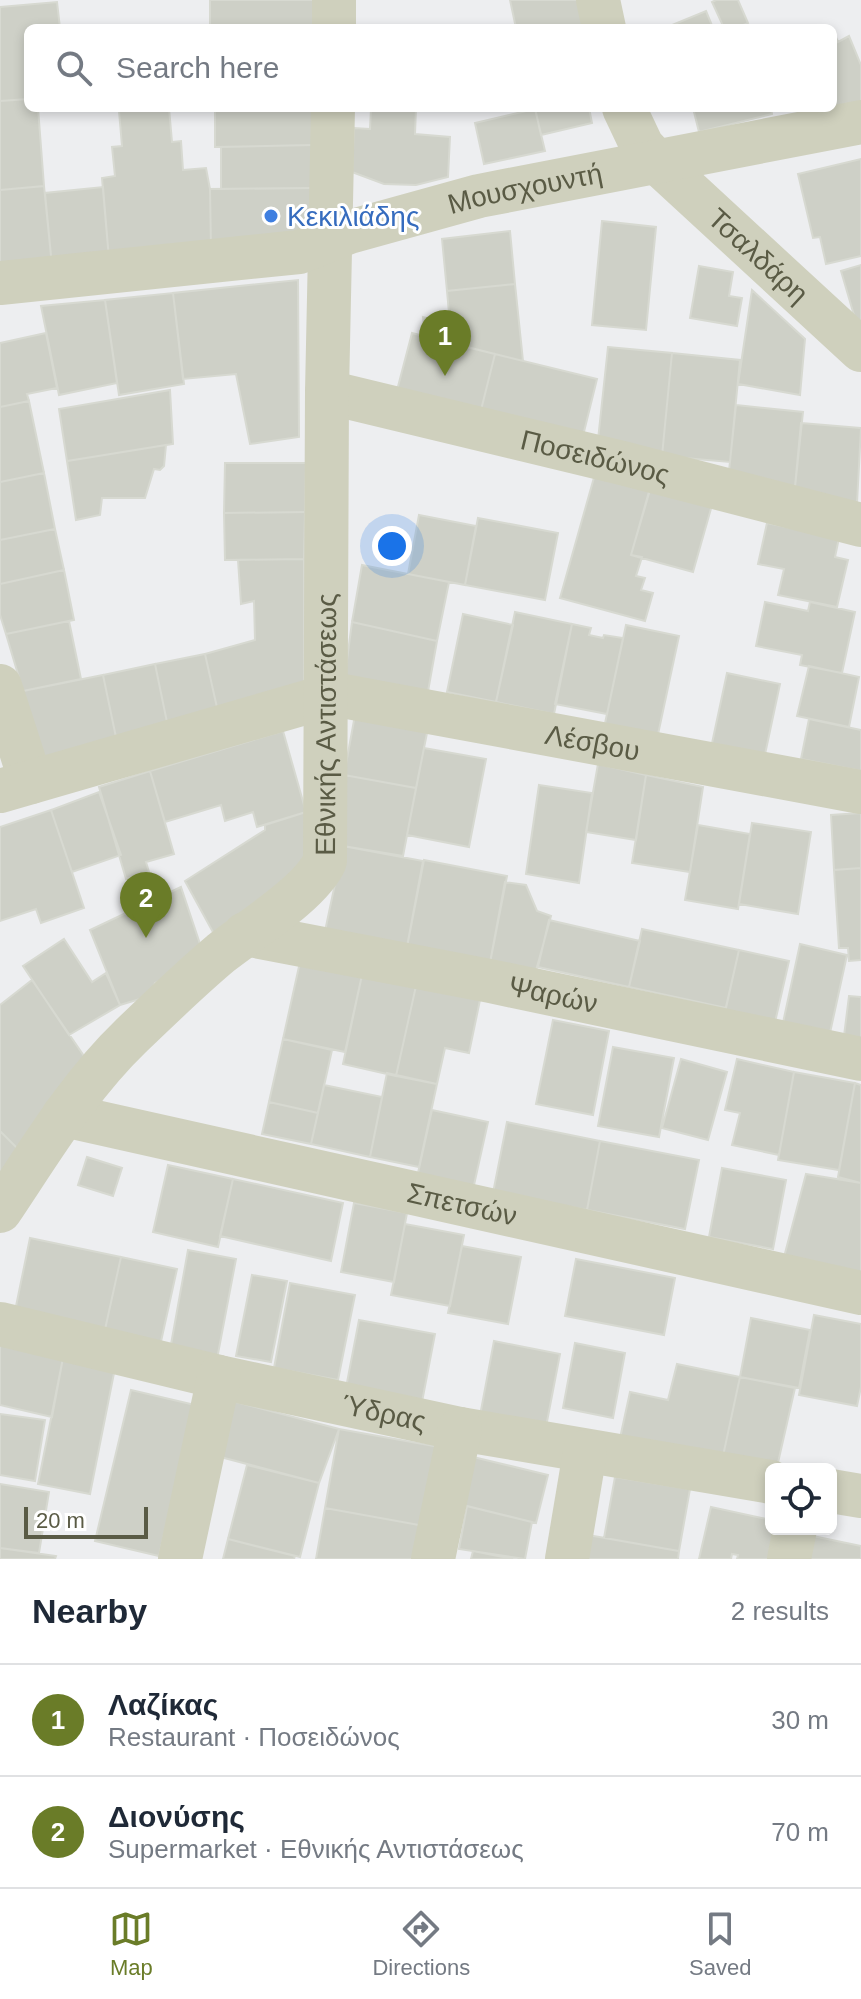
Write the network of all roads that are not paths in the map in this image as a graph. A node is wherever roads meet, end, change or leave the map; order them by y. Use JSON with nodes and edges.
{"nodes":[{"id":1,"x":334,"y":0,"type":"edge"},
{"id":2,"x":598,"y":0,"type":"edge"},
{"id":3,"x":334,"y":24,"type":"edge"},
{"id":4,"x":603,"y":24,"type":"edge"},
{"id":5,"x":333,"y":112,"type":"edge"},
{"id":6,"x":626,"y":112,"type":"edge"},
{"id":7,"x":861,"y":122,"type":"edge"},
{"id":8,"x":657,"y":162,"type":"junction"},
{"id":9,"x":332,"y":239,"type":"junction"},
{"id":10,"x":0,"y":283,"type":"edge"},
{"id":11,"x":861,"y":350,"type":"edge"},
{"id":12,"x":327,"y":392,"type":"junction"},
{"id":13,"x":861,"y":525,"type":"edge"},
{"id":14,"x":0,"y":686,"type":"edge"},
{"id":15,"x":325,"y":698,"type":"junction"},
{"id":16,"x":16,"y":787,"type":"edge"},
{"id":17,"x":861,"y":792,"type":"edge"},
{"id":18,"x":245,"y":934,"type":"junction"},
{"id":19,"x":861,"y":1059,"type":"edge"},
{"id":20,"x":64,"y":1115,"type":"junction"},
{"id":21,"x":0,"y":1211,"type":"edge"},
{"id":22,"x":861,"y":1293,"type":"edge"},
{"id":23,"x":0,"y":1324,"type":"edge"},
{"id":24,"x":219,"y":1377,"type":"junction"},
{"id":25,"x":460,"y":1429,"type":"junction"},
{"id":26,"x":585,"y":1452,"type":"junction"},
{"id":27,"x":765,"y":1481,"type":"edge"},
{"id":28,"x":837,"y":1492,"type":"edge"},
{"id":29,"x":861,"y":1496,"type":"edge"},
{"id":30,"x":794,"y":1535,"type":"edge"},
{"id":31,"x":180,"y":1559,"type":"edge"},
{"id":32,"x":433,"y":1559,"type":"edge"},
{"id":33,"x":567,"y":1559,"type":"edge"},
{"id":34,"x":789,"y":1559,"type":"edge"}],
"edges":[{"from":1,"to":3,"type":"street"},
{"from":2,"to":4,"type":"street"},
{"from":5,"to":9,"type":"street","name":"Εθνικής Αντιστάσεως"},
{"from":6,"to":8,"type":"street","name":"Τσαλδάρη"},
{"from":7,"to":8,"type":"street","name":"Μουσχουντή"},
{"from":8,"to":9,"type":"street","name":"Μουσχουντή"},
{"from":8,"to":11,"type":"street","name":"Τσαλδάρη"},
{"from":9,"to":10,"type":"street","name":"Μουσχουντή"},
{"from":9,"to":12,"type":"street","name":"Εθνικής Αντιστάσεως"},
{"from":12,"to":13,"type":"street","name":"Ποσειδώνος"},
{"from":12,"to":15,"type":"street","name":"Εθνικής Αντιστάσεως"},
{"from":14,"to":16,"type":"street"},
{"from":15,"to":16,"type":"street","name":"Λέσβου"},
{"from":15,"to":17,"type":"street","name":"Λέσβου"},
{"from":15,"to":18,"type":"street","name":"Εθνικής Αντιστάσεως"},
{"from":18,"to":19,"type":"street","name":"Ψαρών"},
{"from":18,"to":20,"type":"street","name":"Εθνικής Αντιστάσεως"},
{"from":20,"to":21,"type":"street","name":"Εθνικής Αντιστάσεως"},
{"from":20,"to":22,"type":"street","name":"Σπετσών"},
{"from":23,"to":24,"type":"street","name":"Ύδρας"},
{"from":24,"to":25,"type":"street","name":"Ύδρας"},
{"from":24,"to":31,"type":"street"},
{"from":25,"to":26,"type":"street","name":"Ύδρας"},
{"from":25,"to":32,"type":"street"},
{"from":26,"to":27,"type":"street","name":"Ύδρας"},
{"from":26,"to":33,"type":"street"},
{"from":28,"to":29,"type":"street"},
{"from":30,"to":34,"type":"street"}]}
